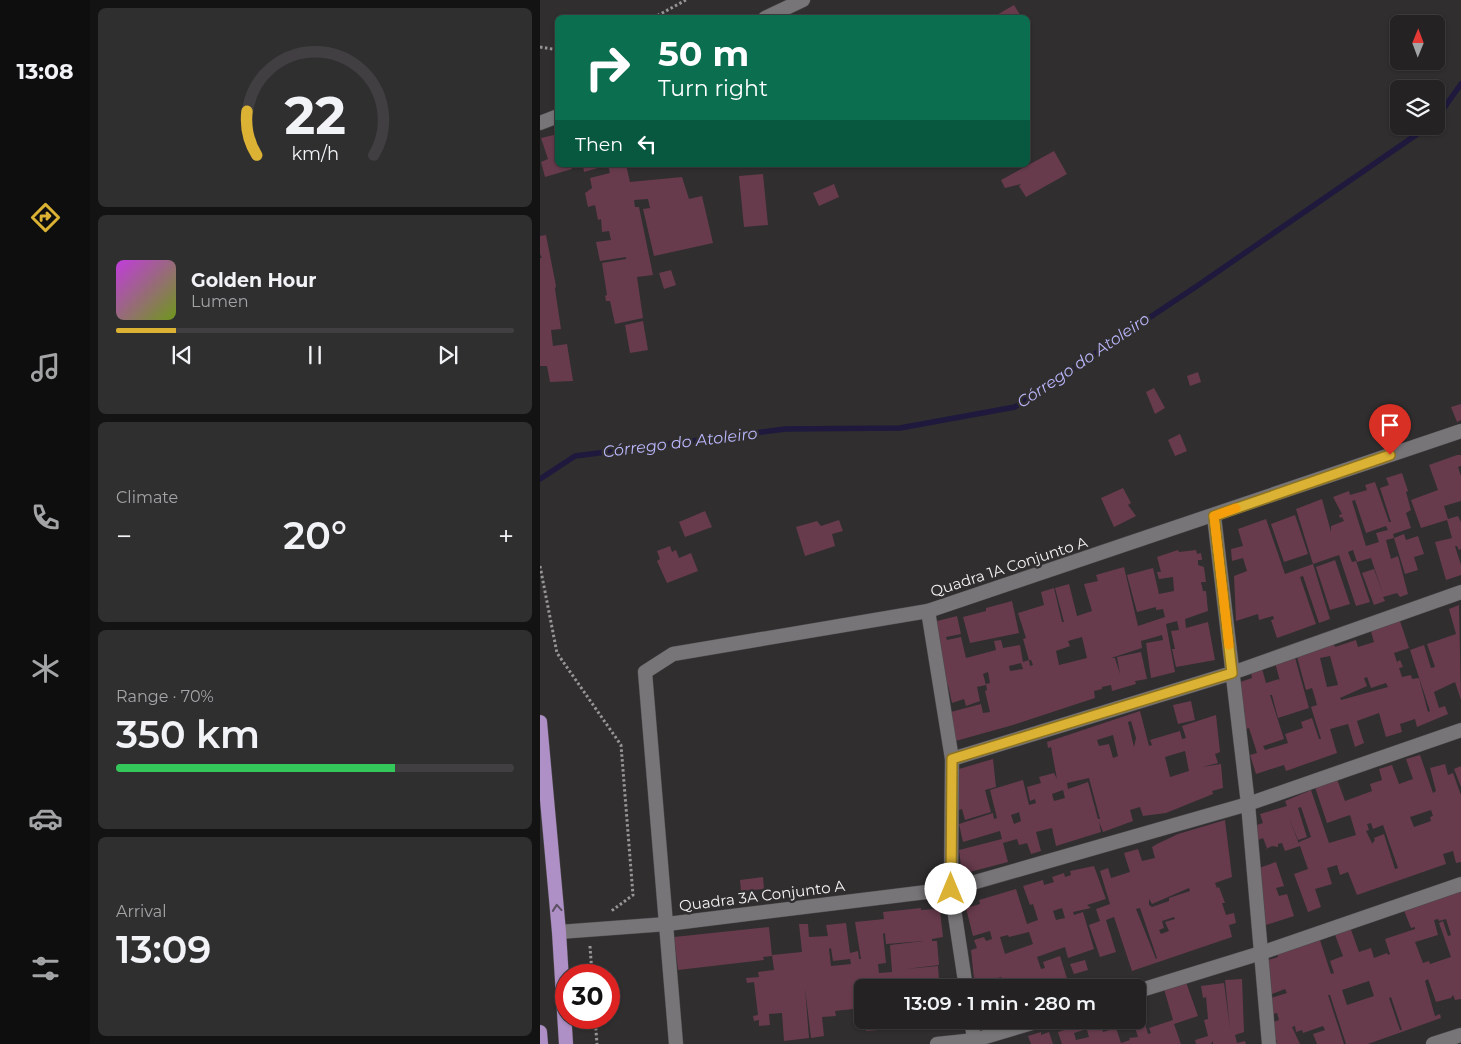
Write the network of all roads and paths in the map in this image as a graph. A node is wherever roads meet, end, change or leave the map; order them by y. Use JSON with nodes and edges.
{"nodes":[{"id":1,"x":686,"y":0,"type":"edge"},
{"id":2,"x":799,"y":1,"type":"edge"},
{"id":3,"x":658,"y":15,"type":"edge"},
{"id":4,"x":771,"y":15,"type":"edge"},
{"id":5,"x":540,"y":47,"type":"edge"},
{"id":6,"x":555,"y":50,"type":"edge"},
{"id":7,"x":555,"y":117,"type":"edge"},
{"id":8,"x":540,"y":123,"type":"edge"},
{"id":9,"x":1461,"y":431,"type":"edge"},
{"id":10,"x":1214,"y":516,"type":"junction"},
{"id":11,"x":540,"y":566,"type":"edge"},
{"id":12,"x":1461,"y":592,"type":"edge"},
{"id":13,"x":928,"y":611,"type":"junction"},
{"id":14,"x":1232,"y":673,"type":"junction"},
{"id":15,"x":540,"y":722,"type":"edge"},
{"id":16,"x":1461,"y":730,"type":"edge"},
{"id":17,"x":952,"y":759,"type":"junction"},
{"id":18,"x":1248,"y":804,"type":"junction"},
{"id":19,"x":1461,"y":884,"type":"edge"},
{"id":20,"x":951,"y":889,"type":"junction"},
{"id":21,"x":666,"y":924,"type":"junction"},
{"id":22,"x":589,"y":929,"type":"junction"},
{"id":23,"x":559,"y":932,"type":"junction"},
{"id":24,"x":1261,"y":954,"type":"junction"},
{"id":25,"x":591,"y":964,"type":"edge"},
{"id":26,"x":965,"y":979,"type":"edge"},
{"id":27,"x":1146,"y":989,"type":"edge"},
{"id":28,"x":596,"y":1029,"type":"edge"},
{"id":29,"x":973,"y":1029,"type":"edge"},
{"id":30,"x":1015,"y":1029,"type":"edge"},
{"id":31,"x":540,"y":1032,"type":"edge"},
{"id":32,"x":1461,"y":1035,"type":"edge"},
{"id":33,"x":975,"y":1042,"type":"edge"},
{"id":34,"x":541,"y":1044,"type":"edge"},
{"id":35,"x":566,"y":1044,"type":"edge"},
{"id":36,"x":597,"y":1044,"type":"edge"},
{"id":37,"x":676,"y":1044,"type":"edge"},
{"id":38,"x":937,"y":1044,"type":"edge"},
{"id":39,"x":1269,"y":1044,"type":"edge"},
{"id":40,"x":1434,"y":1044,"type":"edge"}],
"edges":[{"from":1,"to":3,"type":"path"},
{"from":2,"to":4,"type":"street"},
{"from":5,"to":6,"type":"path"},
{"from":7,"to":8,"type":"street"},
{"from":9,"to":10,"type":"street","name":"Quadra 1A Conjunto A"},
{"from":10,"to":13,"type":"street","name":"Quadra 1A Conjunto A"},
{"from":10,"to":14,"type":"street"},
{"from":11,"to":22,"type":"path"},
{"from":12,"to":14,"type":"street"},
{"from":13,"to":17,"type":"street","name":"Quadra 1A Conjunto A"},
{"from":13,"to":21,"type":"street"},
{"from":14,"to":17,"type":"street"},
{"from":14,"to":18,"type":"street"},
{"from":23,"to":15,"type":"main road","one_way":true},
{"from":16,"to":18,"type":"street","name":"Quadra 3A Conjunto A"},
{"from":17,"to":20,"type":"street","name":"Quadra 1A Conjunto A"},
{"from":18,"to":20,"type":"street","name":"Quadra 3A Conjunto A"},
{"from":18,"to":24,"type":"street"},
{"from":19,"to":24,"type":"street"},
{"from":20,"to":21,"type":"street","name":"Quadra 3A Conjunto A"},
{"from":20,"to":26,"type":"street","name":"Quadra 1A Conjunto A"},
{"from":21,"to":22,"type":"street"},
{"from":21,"to":37,"type":"street","name":"Quadra 3A Conjunto A"},
{"from":22,"to":23,"type":"street"},
{"from":22,"to":25,"type":"path"},
{"from":23,"to":35,"type":"main road"},
{"from":24,"to":27,"type":"street"},
{"from":24,"to":39,"type":"street"},
{"from":28,"to":36,"type":"path"},
{"from":29,"to":33,"type":"street"},
{"from":30,"to":33,"type":"street"},
{"from":31,"to":34,"type":"main road"},
{"from":32,"to":40,"type":"street"},
{"from":33,"to":38,"type":"street"}]}
